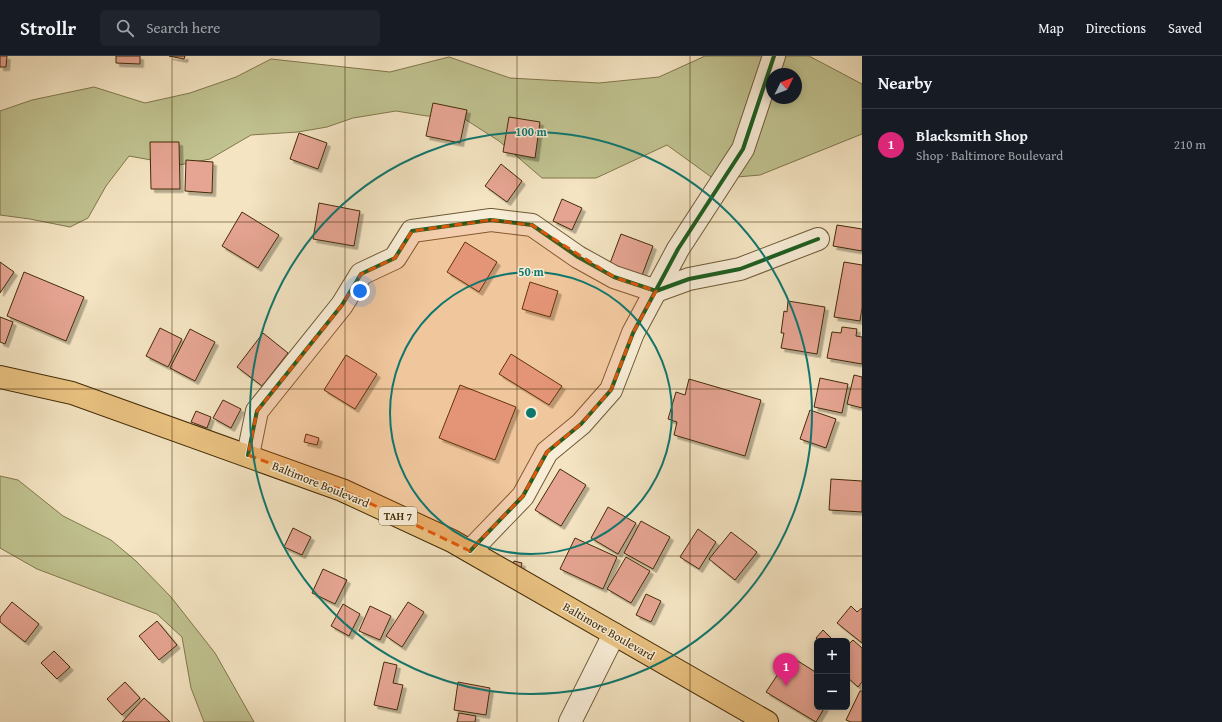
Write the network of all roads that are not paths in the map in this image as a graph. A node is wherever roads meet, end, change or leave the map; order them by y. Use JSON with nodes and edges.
{"nodes":[{"id":1,"x":774,"y":56,"type":"edge"},
{"id":2,"x":818,"y":240,"type":"dead end"},
{"id":3,"x":656,"y":291,"type":"junction"},
{"id":4,"x":0,"y":377,"type":"edge"},
{"id":5,"x":248,"y":455,"type":"junction"},
{"id":6,"x":470,"y":551,"type":"junction"},
{"id":7,"x":614,"y":634,"type":"junction"},
{"id":8,"x":570,"y":722,"type":"edge"},
{"id":9,"x":767,"y":722,"type":"edge"}],
"edges":[{"from":1,"to":3,"type":"street"},
{"from":2,"to":3,"type":"street"},
{"from":3,"to":5,"type":"street"},
{"from":3,"to":6,"type":"street"},
{"from":4,"to":5,"type":"highway","name":"Baltimore Boulevard","number":"TAH 7"},
{"from":5,"to":6,"type":"highway","name":"Baltimore Boulevard","number":"TAH 7"},
{"from":6,"to":7,"type":"highway","name":"Baltimore Boulevard","number":"TAH 7"},
{"from":7,"to":8,"type":"street"},
{"from":7,"to":9,"type":"highway","name":"Baltimore Boulevard","number":"TAH 7"}]}
